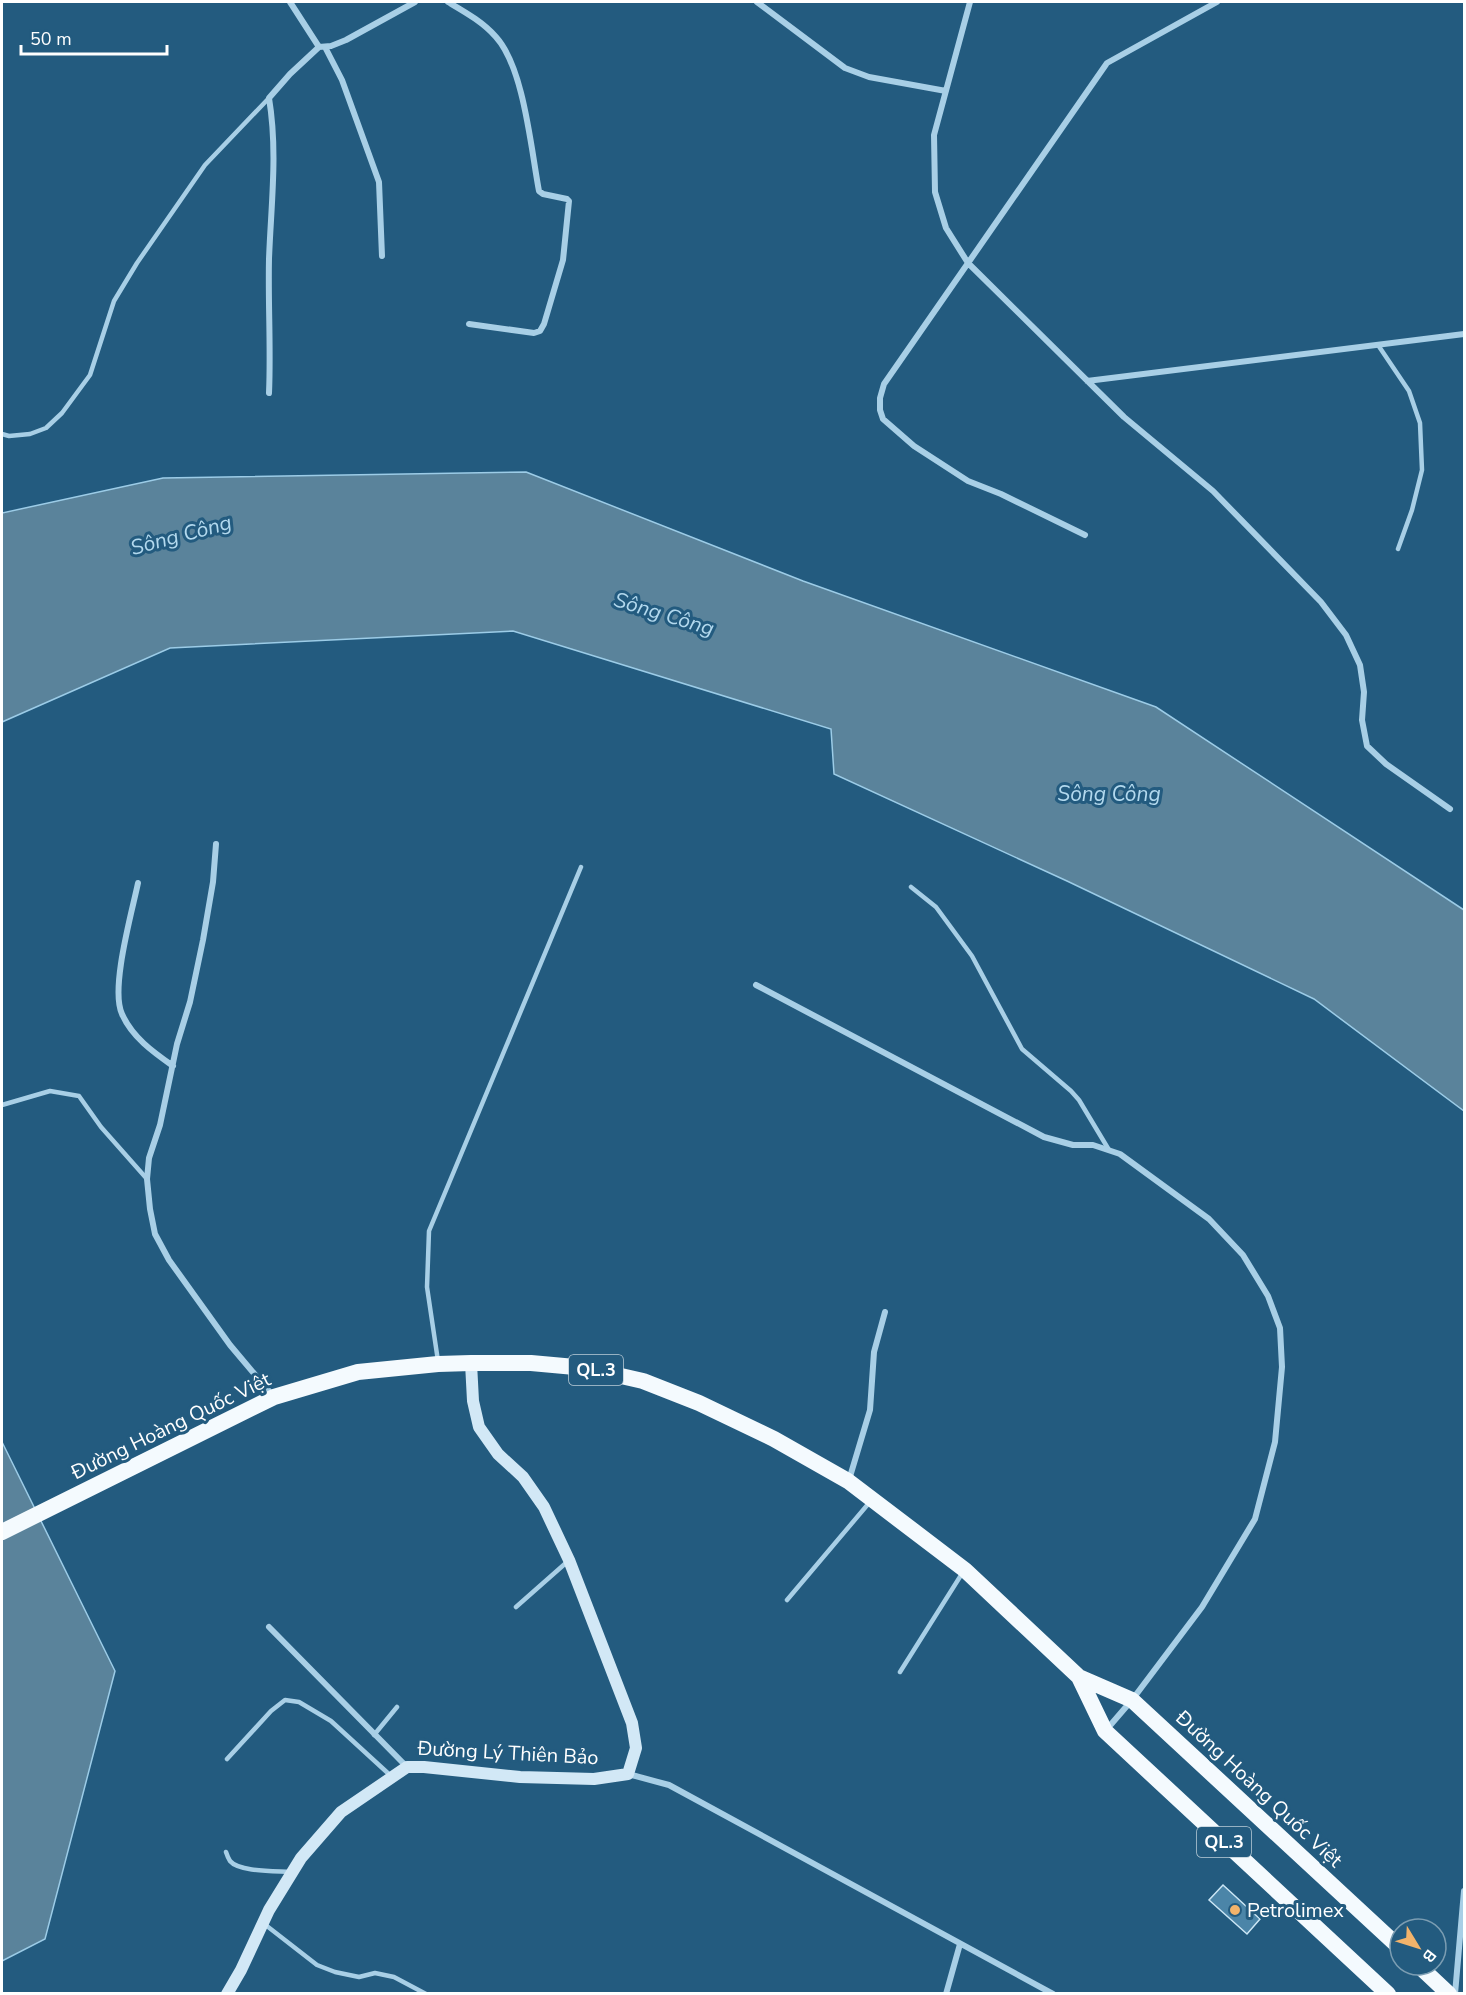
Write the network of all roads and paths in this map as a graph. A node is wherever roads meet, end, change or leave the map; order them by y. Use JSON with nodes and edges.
{"nodes":[{"id":1,"x":290,"y":2,"type":"edge"},
{"id":2,"x":415,"y":2,"type":"edge"},
{"id":3,"x":448,"y":2,"type":"edge"},
{"id":4,"x":757,"y":2,"type":"edge"},
{"id":5,"x":970,"y":2,"type":"edge"},
{"id":6,"x":1217,"y":2,"type":"edge"},
{"id":7,"x":322,"y":47,"type":"junction"},
{"id":8,"x":946,"y":91,"type":"junction"},
{"id":9,"x":269,"y":98,"type":"junction"},
{"id":10,"x":382,"y":256,"type":"dead end"},
{"id":11,"x":968,"y":263,"type":"junction"},
{"id":12,"x":469,"y":324,"type":"dead end"},
{"id":13,"x":1464,"y":334,"type":"edge"},
{"id":14,"x":1377,"y":345,"type":"junction"},
{"id":15,"x":1087,"y":381,"type":"junction"},
{"id":16,"x":269,"y":393,"type":"dead end"},
{"id":17,"x":2,"y":434,"type":"edge"},
{"id":18,"x":1085,"y":535,"type":"dead end"},
{"id":19,"x":1398,"y":549,"type":"dead end"},
{"id":20,"x":1450,"y":809,"type":"dead end"},
{"id":21,"x":216,"y":844,"type":"dead end"},
{"id":22,"x":581,"y":867,"type":"dead end"},
{"id":23,"x":138,"y":883,"type":"dead end"},
{"id":24,"x":911,"y":887,"type":"dead end"},
{"id":25,"x":756,"y":985,"type":"dead end"},
{"id":26,"x":173,"y":1065,"type":"junction"},
{"id":27,"x":2,"y":1105,"type":"edge"},
{"id":28,"x":1110,"y":1151,"type":"junction"},
{"id":29,"x":147,"y":1179,"type":"junction"},
{"id":30,"x":885,"y":1312,"type":"dead end"},
{"id":31,"x":471,"y":1363,"type":"junction"},
{"id":32,"x":438,"y":1364,"type":"junction"},
{"id":33,"x":274,"y":1397,"type":"junction"},
{"id":34,"x":848,"y":1481,"type":"junction"},
{"id":35,"x":873,"y":1498,"type":"junction"},
{"id":36,"x":2,"y":1532,"type":"edge"},
{"id":37,"x":569,"y":1560,"type":"junction"},
{"id":38,"x":965,"y":1570,"type":"junction"},
{"id":39,"x":787,"y":1600,"type":"dead end"},
{"id":40,"x":516,"y":1607,"type":"dead end"},
{"id":41,"x":269,"y":1627,"type":"dead end"},
{"id":42,"x":900,"y":1672,"type":"dead end"},
{"id":43,"x":1079,"y":1677,"type":"junction"},
{"id":44,"x":1132,"y":1700,"type":"junction"},
{"id":45,"x":397,"y":1707,"type":"dead end"},
{"id":46,"x":1105,"y":1731,"type":"junction"},
{"id":47,"x":374,"y":1735,"type":"junction"},
{"id":48,"x":227,"y":1759,"type":"dead end"},
{"id":49,"x":407,"y":1767,"type":"junction"},
{"id":50,"x":628,"y":1774,"type":"junction"},
{"id":51,"x":393,"y":1778,"type":"junction"},
{"id":52,"x":226,"y":1852,"type":"dead end"},
{"id":53,"x":292,"y":1872,"type":"junction"},
{"id":54,"x":1464,"y":1892,"type":"edge"},
{"id":55,"x":263,"y":1923,"type":"junction"},
{"id":56,"x":1388,"y":1937,"type":"edge"},
{"id":57,"x":960,"y":1944,"type":"junction"},
{"id":58,"x":1431,"y":1977,"type":"edge"},
{"id":59,"x":227,"y":1994,"type":"edge"},
{"id":60,"x":426,"y":1994,"type":"edge"},
{"id":61,"x":946,"y":1994,"type":"edge"},
{"id":62,"x":1053,"y":1994,"type":"edge"},
{"id":63,"x":1388,"y":1994,"type":"edge"},
{"id":64,"x":1449,"y":1994,"type":"edge"},
{"id":65,"x":1455,"y":1994,"type":"edge"}],
"edges":[{"from":1,"to":7,"type":"street"},
{"from":2,"to":7,"type":"street"},
{"from":3,"to":12,"type":"street"},
{"from":4,"to":8,"type":"street"},
{"from":5,"to":8,"type":"street"},
{"from":6,"to":11,"type":"street"},
{"from":7,"to":9,"type":"street"},
{"from":7,"to":10,"type":"street"},
{"from":8,"to":11,"type":"street"},
{"from":9,"to":16,"type":"street"},
{"from":9,"to":17,"type":"lane"},
{"from":11,"to":15,"type":"street"},
{"from":11,"to":18,"type":"street"},
{"from":13,"to":14,"type":"street"},
{"from":14,"to":15,"type":"street"},
{"from":14,"to":19,"type":"lane"},
{"from":15,"to":20,"type":"street"},
{"from":21,"to":26,"type":"street"},
{"from":22,"to":32,"type":"lane"},
{"from":23,"to":26,"type":"street"},
{"from":24,"to":28,"type":"lane"},
{"from":25,"to":28,"type":"street"},
{"from":26,"to":29,"type":"street"},
{"from":27,"to":29,"type":"lane"},
{"from":28,"to":44,"type":"street"},
{"from":29,"to":33,"type":"street"},
{"from":30,"to":34,"type":"street"},
{"from":31,"to":32,"type":"highway","name":"Đường Hoàng Quốc Việt","number":"QL.3"},
{"from":31,"to":34,"type":"highway","name":"Đường Hoàng Quốc Việt","number":"QL.3"},
{"from":31,"to":37,"type":"main road"},
{"from":32,"to":33,"type":"highway","name":"Đường Hoàng Quốc Việt","number":"QL.3"},
{"from":33,"to":36,"type":"highway","name":"Đường Hoàng Quốc Việt","number":"QL.3"},
{"from":34,"to":35,"type":"highway","name":"Đường Hoàng Quốc Việt","number":"QL.3"},
{"from":35,"to":38,"type":"highway","name":"Đường Hoàng Quốc Việt","number":"QL.3"},
{"from":35,"to":39,"type":"lane"},
{"from":37,"to":40,"type":"lane"},
{"from":37,"to":50,"type":"main road"},
{"from":38,"to":42,"type":"lane"},
{"from":38,"to":43,"type":"highway","name":"Đường Hoàng Quốc Việt","number":"QL.3"},
{"from":41,"to":47,"type":"street"},
{"from":43,"to":44,"type":"highway","name":"Đường Hoàng Quốc Việt","number":"QL.3"},
{"from":43,"to":46,"type":"highway","name":"Đường Hoàng Quốc Việt","number":"QL.3"},
{"from":44,"to":46,"type":"street"},
{"from":44,"to":56,"type":"highway","name":"Đường Hoàng Quốc Việt","number":"QL.3"},
{"from":45,"to":47,"type":"lane"},
{"from":46,"to":63,"type":"highway","name":"Đường Hoàng Quốc Việt","number":"QL.3"},
{"from":47,"to":49,"type":"street"},
{"from":48,"to":51,"type":"lane"},
{"from":49,"to":50,"type":"main road","name":"Đường Lý Thiên Bảo"},
{"from":49,"to":51,"type":"main road","name":"Đường Lý Thiên Bảo"},
{"from":50,"to":57,"type":"street"},
{"from":51,"to":53,"type":"main road","name":"Đường Lý Thiên Bảo"},
{"from":52,"to":53,"type":"lane"},
{"from":53,"to":55,"type":"main road","name":"Đường Lý Thiên Bảo"},
{"from":54,"to":65,"type":"street"},
{"from":55,"to":59,"type":"main road","name":"Đường Lý Thiên Bảo"},
{"from":55,"to":60,"type":"lane"},
{"from":57,"to":61,"type":"street"},
{"from":57,"to":62,"type":"street"},
{"from":58,"to":64,"type":"highway"}]}
